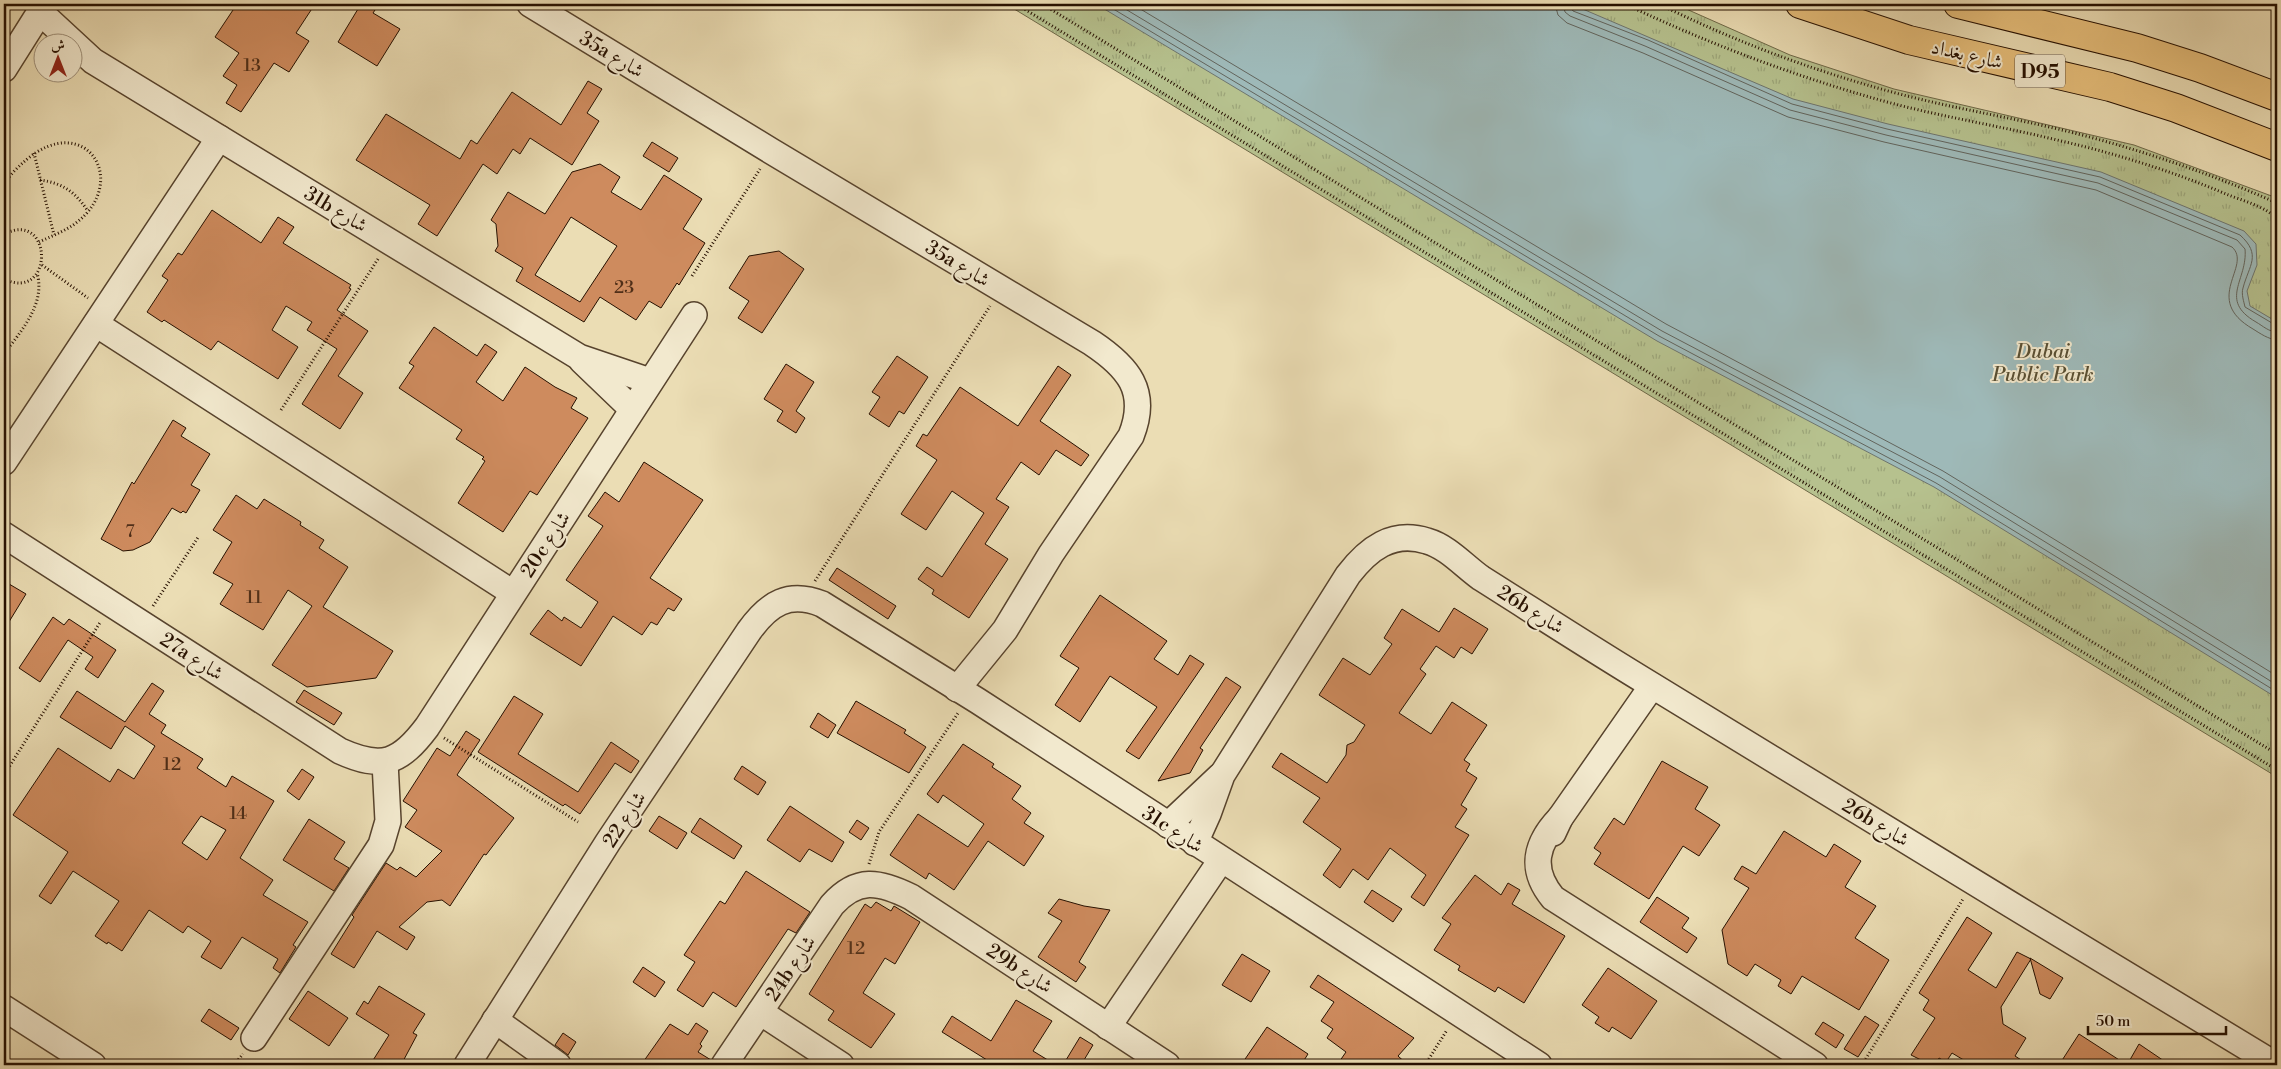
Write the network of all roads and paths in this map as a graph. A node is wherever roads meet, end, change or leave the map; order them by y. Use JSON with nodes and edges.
{"nodes":[{"id":1,"x":530,"y":4,"type":"edge"},
{"id":2,"x":1016,"y":4,"type":"edge"},
{"id":3,"x":1042,"y":4,"type":"edge"},
{"id":4,"x":1625,"y":4,"type":"edge"},
{"id":5,"x":1658,"y":4,"type":"edge"},
{"id":6,"x":1800,"y":4,"type":"edge"},
{"id":7,"x":1958,"y":4,"type":"edge"},
{"id":8,"x":43,"y":8,"type":"edge"},
{"id":9,"x":36,"y":32,"type":"edge"},
{"id":10,"x":32,"y":44,"type":"edge"},
{"id":11,"x":83,"y":58,"type":"edge"},
{"id":12,"x":4,"y":69,"type":"edge"},
{"id":13,"x":2272,"y":92,"type":"edge"},
{"id":14,"x":220,"y":138,"type":"junction"},
{"id":15,"x":2277,"y":147,"type":"edge"},
{"id":16,"x":771,"y":151,"type":"junction"},
{"id":17,"x":34,"y":154,"type":"junction"},
{"id":18,"x":40,"y":180,"type":"junction"},
{"id":19,"x":4,"y":186,"type":"edge"},
{"id":20,"x":2277,"y":203,"type":"edge"},
{"id":21,"x":88,"y":211,"type":"junction"},
{"id":22,"x":2277,"y":218,"type":"edge"},
{"id":23,"x":4,"y":234,"type":"edge"},
{"id":24,"x":54,"y":235,"type":"junction"},
{"id":25,"x":39,"y":242,"type":"junction"},
{"id":26,"x":389,"y":242,"type":"junction"},
{"id":27,"x":42,"y":265,"type":"junction"},
{"id":28,"x":37,"y":273,"type":"junction"},
{"id":29,"x":692,"y":276,"type":"dead end"},
{"id":30,"x":4,"y":279,"type":"edge"},
{"id":31,"x":1001,"y":288,"type":"junction"},
{"id":32,"x":694,"y":315,"type":"dead end"},
{"id":33,"x":101,"y":317,"type":"junction"},
{"id":34,"x":4,"y":345,"type":"edge"},
{"id":35,"x":7,"y":350,"type":"junction"},
{"id":36,"x":4,"y":354,"type":"edge"},
{"id":37,"x":579,"y":357,"type":"junction"},
{"id":38,"x":650,"y":380,"type":"junction"},
{"id":39,"x":632,"y":409,"type":"junction"},
{"id":40,"x":281,"y":410,"type":"dead end"},
{"id":41,"x":4,"y":462,"type":"edge"},
{"id":42,"x":4,"y":535,"type":"edge"},
{"id":43,"x":199,"y":536,"type":"dead end"},
{"id":44,"x":513,"y":593,"type":"junction"},
{"id":45,"x":804,"y":598,"type":"junction"},
{"id":46,"x":111,"y":604,"type":"junction"},
{"id":47,"x":141,"y":624,"type":"junction"},
{"id":48,"x":1652,"y":686,"type":"junction"},
{"id":49,"x":968,"y":695,"type":"junction"},
{"id":50,"x":427,"y":727,"type":"junction"},
{"id":51,"x":2277,"y":754,"type":"edge"},
{"id":52,"x":385,"y":762,"type":"junction"},
{"id":53,"x":2277,"y":770,"type":"edge"},
{"id":54,"x":4,"y":775,"type":"edge"},
{"id":55,"x":1222,"y":775,"type":"junction"},
{"id":56,"x":578,"y":822,"type":"dead end"},
{"id":57,"x":1168,"y":826,"type":"junction"},
{"id":58,"x":1195,"y":843,"type":"junction"},
{"id":59,"x":1221,"y":860,"type":"junction"},
{"id":60,"x":1974,"y":881,"type":"junction"},
{"id":61,"x":867,"y":884,"type":"junction"},
{"id":62,"x":4,"y":1008,"type":"edge"},
{"id":63,"x":760,"y":1012,"type":"junction"},
{"id":64,"x":1458,"y":1013,"type":"junction"},
{"id":65,"x":495,"y":1020,"type":"junction"},
{"id":66,"x":1108,"y":1026,"type":"junction"},
{"id":67,"x":254,"y":1038,"type":"dead end"},
{"id":68,"x":473,"y":1061,"type":"edge"},
{"id":69,"x":93,"y":1065,"type":"edge"},
{"id":70,"x":558,"y":1065,"type":"edge"},
{"id":71,"x":724,"y":1065,"type":"edge"},
{"id":72,"x":841,"y":1065,"type":"edge"},
{"id":73,"x":1167,"y":1065,"type":"edge"},
{"id":74,"x":1424,"y":1065,"type":"edge"},
{"id":75,"x":1539,"y":1065,"type":"edge"},
{"id":76,"x":1815,"y":1065,"type":"edge"},
{"id":77,"x":1862,"y":1065,"type":"edge"},
{"id":78,"x":2276,"y":1065,"type":"edge"}],
"edges":[{"from":1,"to":16,"type":"street","name":"35a شارع"},
{"from":2,"to":53,"type":"path"},
{"from":3,"to":51,"type":"path"},
{"from":4,"to":22,"type":"path"},
{"from":5,"to":20,"type":"path"},
{"from":6,"to":15,"type":"main road","name":"شارع بغداد","number":"D95"},
{"from":7,"to":13,"type":"main road","number":"D95"},
{"from":8,"to":9,"type":"street"},
{"from":8,"to":11,"type":"street","name":"31b شارع"},
{"from":10,"to":12,"type":"street"},
{"from":11,"to":14,"type":"street","name":"31b شارع"},
{"from":14,"to":26,"type":"street","name":"31b شارع"},
{"from":14,"to":33,"type":"street"},
{"from":16,"to":29,"type":"path"},
{"from":16,"to":31,"type":"street","name":"35a شارع"},
{"from":17,"to":18,"type":"path"},
{"from":17,"to":19,"type":"path"},
{"from":17,"to":21,"type":"path"},
{"from":18,"to":21,"type":"path"},
{"from":18,"to":24,"type":"path"},
{"from":21,"to":24,"type":"path"},
{"from":23,"to":25,"type":"path"},
{"from":24,"to":25,"type":"path"},
{"from":25,"to":27,"type":"path"},
{"from":26,"to":37,"type":"street","name":"31b شارع"},
{"from":26,"to":40,"type":"path"},
{"from":27,"to":28,"type":"path"},
{"from":27,"to":33,"type":"path"},
{"from":28,"to":30,"type":"path"},
{"from":28,"to":35,"type":"path"},
{"from":31,"to":45,"type":"path"},
{"from":31,"to":49,"type":"street","name":"35a شارع"},
{"from":32,"to":38,"type":"street","name":"20c شارع"},
{"from":33,"to":41,"type":"street"},
{"from":33,"to":44,"type":"street"},
{"from":34,"to":35,"type":"path"},
{"from":35,"to":36,"type":"path"},
{"from":37,"to":38,"type":"street","name":"31b شارع"},
{"from":37,"to":39,"type":"street","name":"31b شارع"},
{"from":38,"to":39,"type":"street","name":"20c شارع"},
{"from":39,"to":44,"type":"street","name":"20c شارع"},
{"from":42,"to":46,"type":"street","name":"27a شارع"},
{"from":43,"to":47,"type":"path"},
{"from":44,"to":50,"type":"street","name":"20c شارع"},
{"from":45,"to":49,"type":"street","name":"31c شارع"},
{"from":45,"to":65,"type":"street","name":"شارع 22"},
{"from":46,"to":47,"type":"street","name":"27a شارع"},
{"from":46,"to":54,"type":"path"},
{"from":47,"to":52,"type":"street","name":"27a شارع"},
{"from":48,"to":55,"type":"street","name":"26b شارع"},
{"from":48,"to":60,"type":"street","name":"26b شارع"},
{"from":48,"to":76,"type":"street"},
{"from":49,"to":57,"type":"street","name":"31c شارع"},
{"from":49,"to":61,"type":"path"},
{"from":50,"to":52,"type":"street","name":"20c شارع"},
{"from":50,"to":56,"type":"path"},
{"from":52,"to":67,"type":"street"},
{"from":55,"to":57,"type":"street","name":"26b شارع"},
{"from":55,"to":58,"type":"street","name":"26b شارع"},
{"from":57,"to":58,"type":"street","name":"31c شارع"},
{"from":58,"to":59,"type":"street","name":"31c شارع"},
{"from":59,"to":64,"type":"street","name":"31c شارع"},
{"from":59,"to":66,"type":"street"},
{"from":60,"to":77,"type":"path"},
{"from":60,"to":78,"type":"street","name":"26b شارع"},
{"from":61,"to":63,"type":"street","name":"24b شارع"},
{"from":61,"to":66,"type":"street","name":"29b شارع"},
{"from":62,"to":69,"type":"street"},
{"from":63,"to":71,"type":"street","name":"24b شارع"},
{"from":63,"to":72,"type":"street"},
{"from":64,"to":74,"type":"path"},
{"from":64,"to":75,"type":"street","name":"31c شارع"},
{"from":65,"to":68,"type":"street","name":"شارع 22"},
{"from":65,"to":70,"type":"street"},
{"from":66,"to":73,"type":"street","name":"29b شارع"}]}
